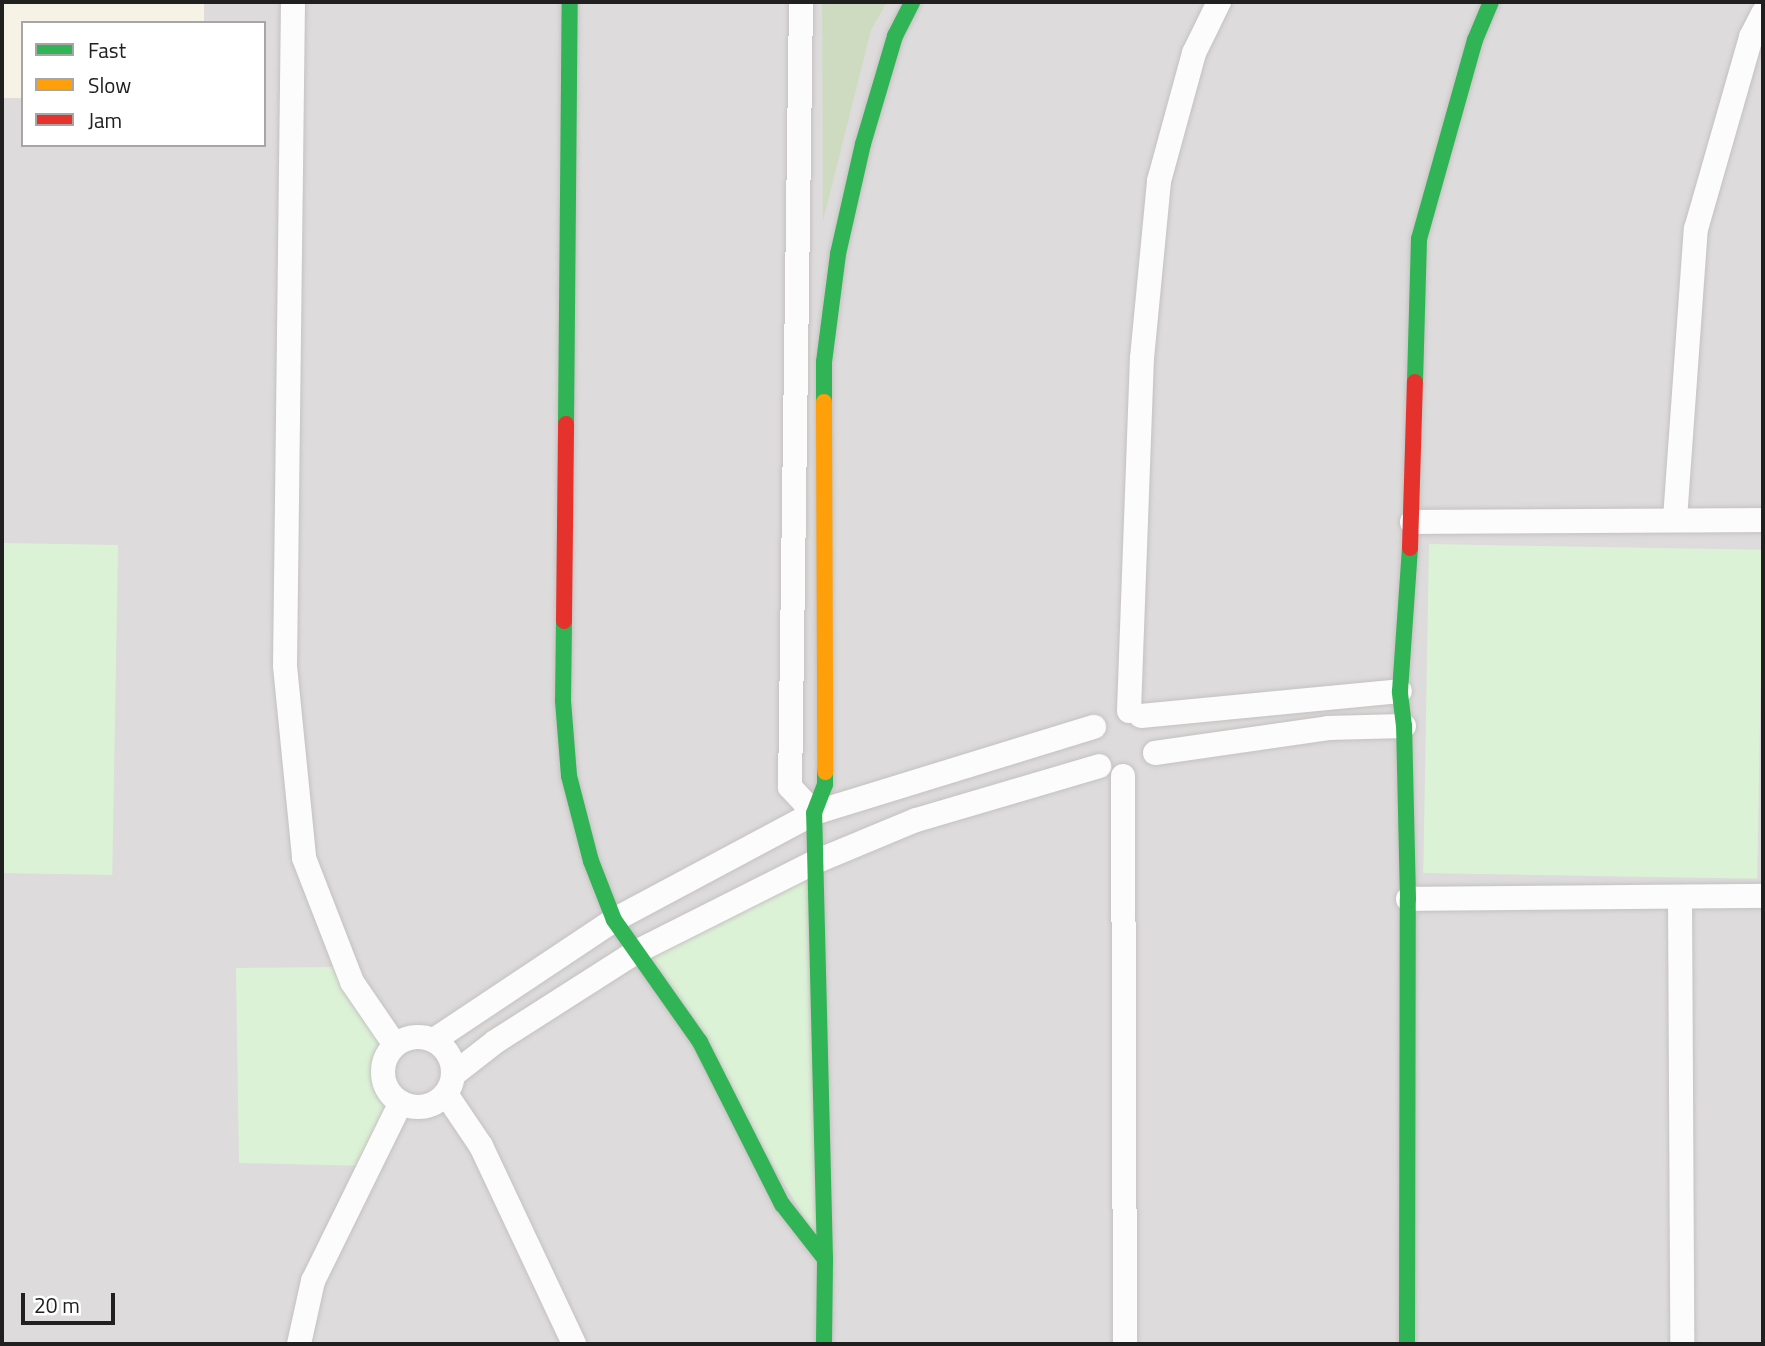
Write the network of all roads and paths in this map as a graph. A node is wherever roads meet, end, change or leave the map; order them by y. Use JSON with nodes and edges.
{"nodes":[{"id":1,"x":293,"y":2,"type":"edge"},
{"id":2,"x":570,"y":2,"type":"edge"},
{"id":3,"x":801,"y":2,"type":"edge"},
{"id":4,"x":912,"y":2,"type":"edge"},
{"id":5,"x":1219,"y":2,"type":"edge"},
{"id":6,"x":1491,"y":2,"type":"edge"},
{"id":7,"x":1763,"y":13,"type":"edge"},
{"id":8,"x":824,"y":362,"type":"junction"},
{"id":9,"x":797,"y":364,"type":"junction"},
{"id":10,"x":1675,"y":519,"type":"junction"},
{"id":11,"x":1763,"y":520,"type":"edge"},
{"id":12,"x":1412,"y":522,"type":"junction"},
{"id":13,"x":1400,"y":691,"type":"junction"},
{"id":14,"x":1135,"y":714,"type":"junction"},
{"id":15,"x":1404,"y":726,"type":"junction"},
{"id":16,"x":1094,"y":727,"type":"junction"},
{"id":17,"x":1155,"y":753,"type":"junction"},
{"id":18,"x":1099,"y":766,"type":"junction"},
{"id":19,"x":1124,"y":776,"type":"junction"},
{"id":20,"x":814,"y":813,"type":"junction"},
{"id":21,"x":815,"y":862,"type":"junction"},
{"id":22,"x":1680,"y":897,"type":"junction"},
{"id":23,"x":1763,"y":897,"type":"edge"},
{"id":24,"x":1408,"y":899,"type":"junction"},
{"id":25,"x":614,"y":920,"type":"junction"},
{"id":26,"x":636,"y":952,"type":"junction"},
{"id":27,"x":434,"y":1040,"type":"junction"},
{"id":28,"x":395,"y":1045,"type":"junction"},
{"id":29,"x":450,"y":1084,"type":"junction"},
{"id":30,"x":401,"y":1102,"type":"junction"},
{"id":31,"x":825,"y":1259,"type":"junction"},
{"id":32,"x":299,"y":1344,"type":"edge"},
{"id":33,"x":574,"y":1344,"type":"edge"},
{"id":34,"x":824,"y":1344,"type":"edge"},
{"id":35,"x":1125,"y":1344,"type":"edge"},
{"id":36,"x":1407,"y":1344,"type":"edge"},
{"id":37,"x":1682,"y":1344,"type":"edge"}],
"edges":[{"from":1,"to":28,"type":"street"},
{"from":2,"to":25,"type":"street"},
{"from":3,"to":9,"type":"street"},
{"from":4,"to":8,"type":"street"},
{"from":5,"to":14,"type":"street"},
{"from":6,"to":12,"type":"street"},
{"from":7,"to":10,"type":"street"},
{"from":8,"to":9,"type":"street"},
{"from":8,"to":20,"type":"street"},
{"from":9,"to":20,"type":"street"},
{"from":10,"to":11,"type":"street"},
{"from":10,"to":12,"type":"street"},
{"from":12,"to":13,"type":"street"},
{"from":13,"to":14,"type":"street"},
{"from":13,"to":15,"type":"street"},
{"from":14,"to":16,"type":"street"},
{"from":14,"to":17,"type":"street"},
{"from":15,"to":17,"type":"street"},
{"from":15,"to":24,"type":"street"},
{"from":16,"to":18,"type":"street"},
{"from":16,"to":20,"type":"street"},
{"from":17,"to":19,"type":"street"},
{"from":18,"to":19,"type":"street"},
{"from":18,"to":21,"type":"street"},
{"from":19,"to":35,"type":"street"},
{"from":20,"to":21,"type":"street"},
{"from":20,"to":25,"type":"street"},
{"from":21,"to":26,"type":"street"},
{"from":21,"to":31,"type":"street"},
{"from":22,"to":23,"type":"street"},
{"from":22,"to":24,"type":"street"},
{"from":22,"to":37,"type":"street"},
{"from":24,"to":36,"type":"street"},
{"from":25,"to":26,"type":"street"},
{"from":25,"to":27,"type":"street"},
{"from":26,"to":29,"type":"street"},
{"from":26,"to":31,"type":"street"},
{"from":27,"to":28,"type":"street"},
{"from":27,"to":29,"type":"street"},
{"from":28,"to":30,"type":"street"},
{"from":29,"to":30,"type":"street"},
{"from":29,"to":33,"type":"street"},
{"from":30,"to":32,"type":"street"},
{"from":31,"to":34,"type":"street"}]}
